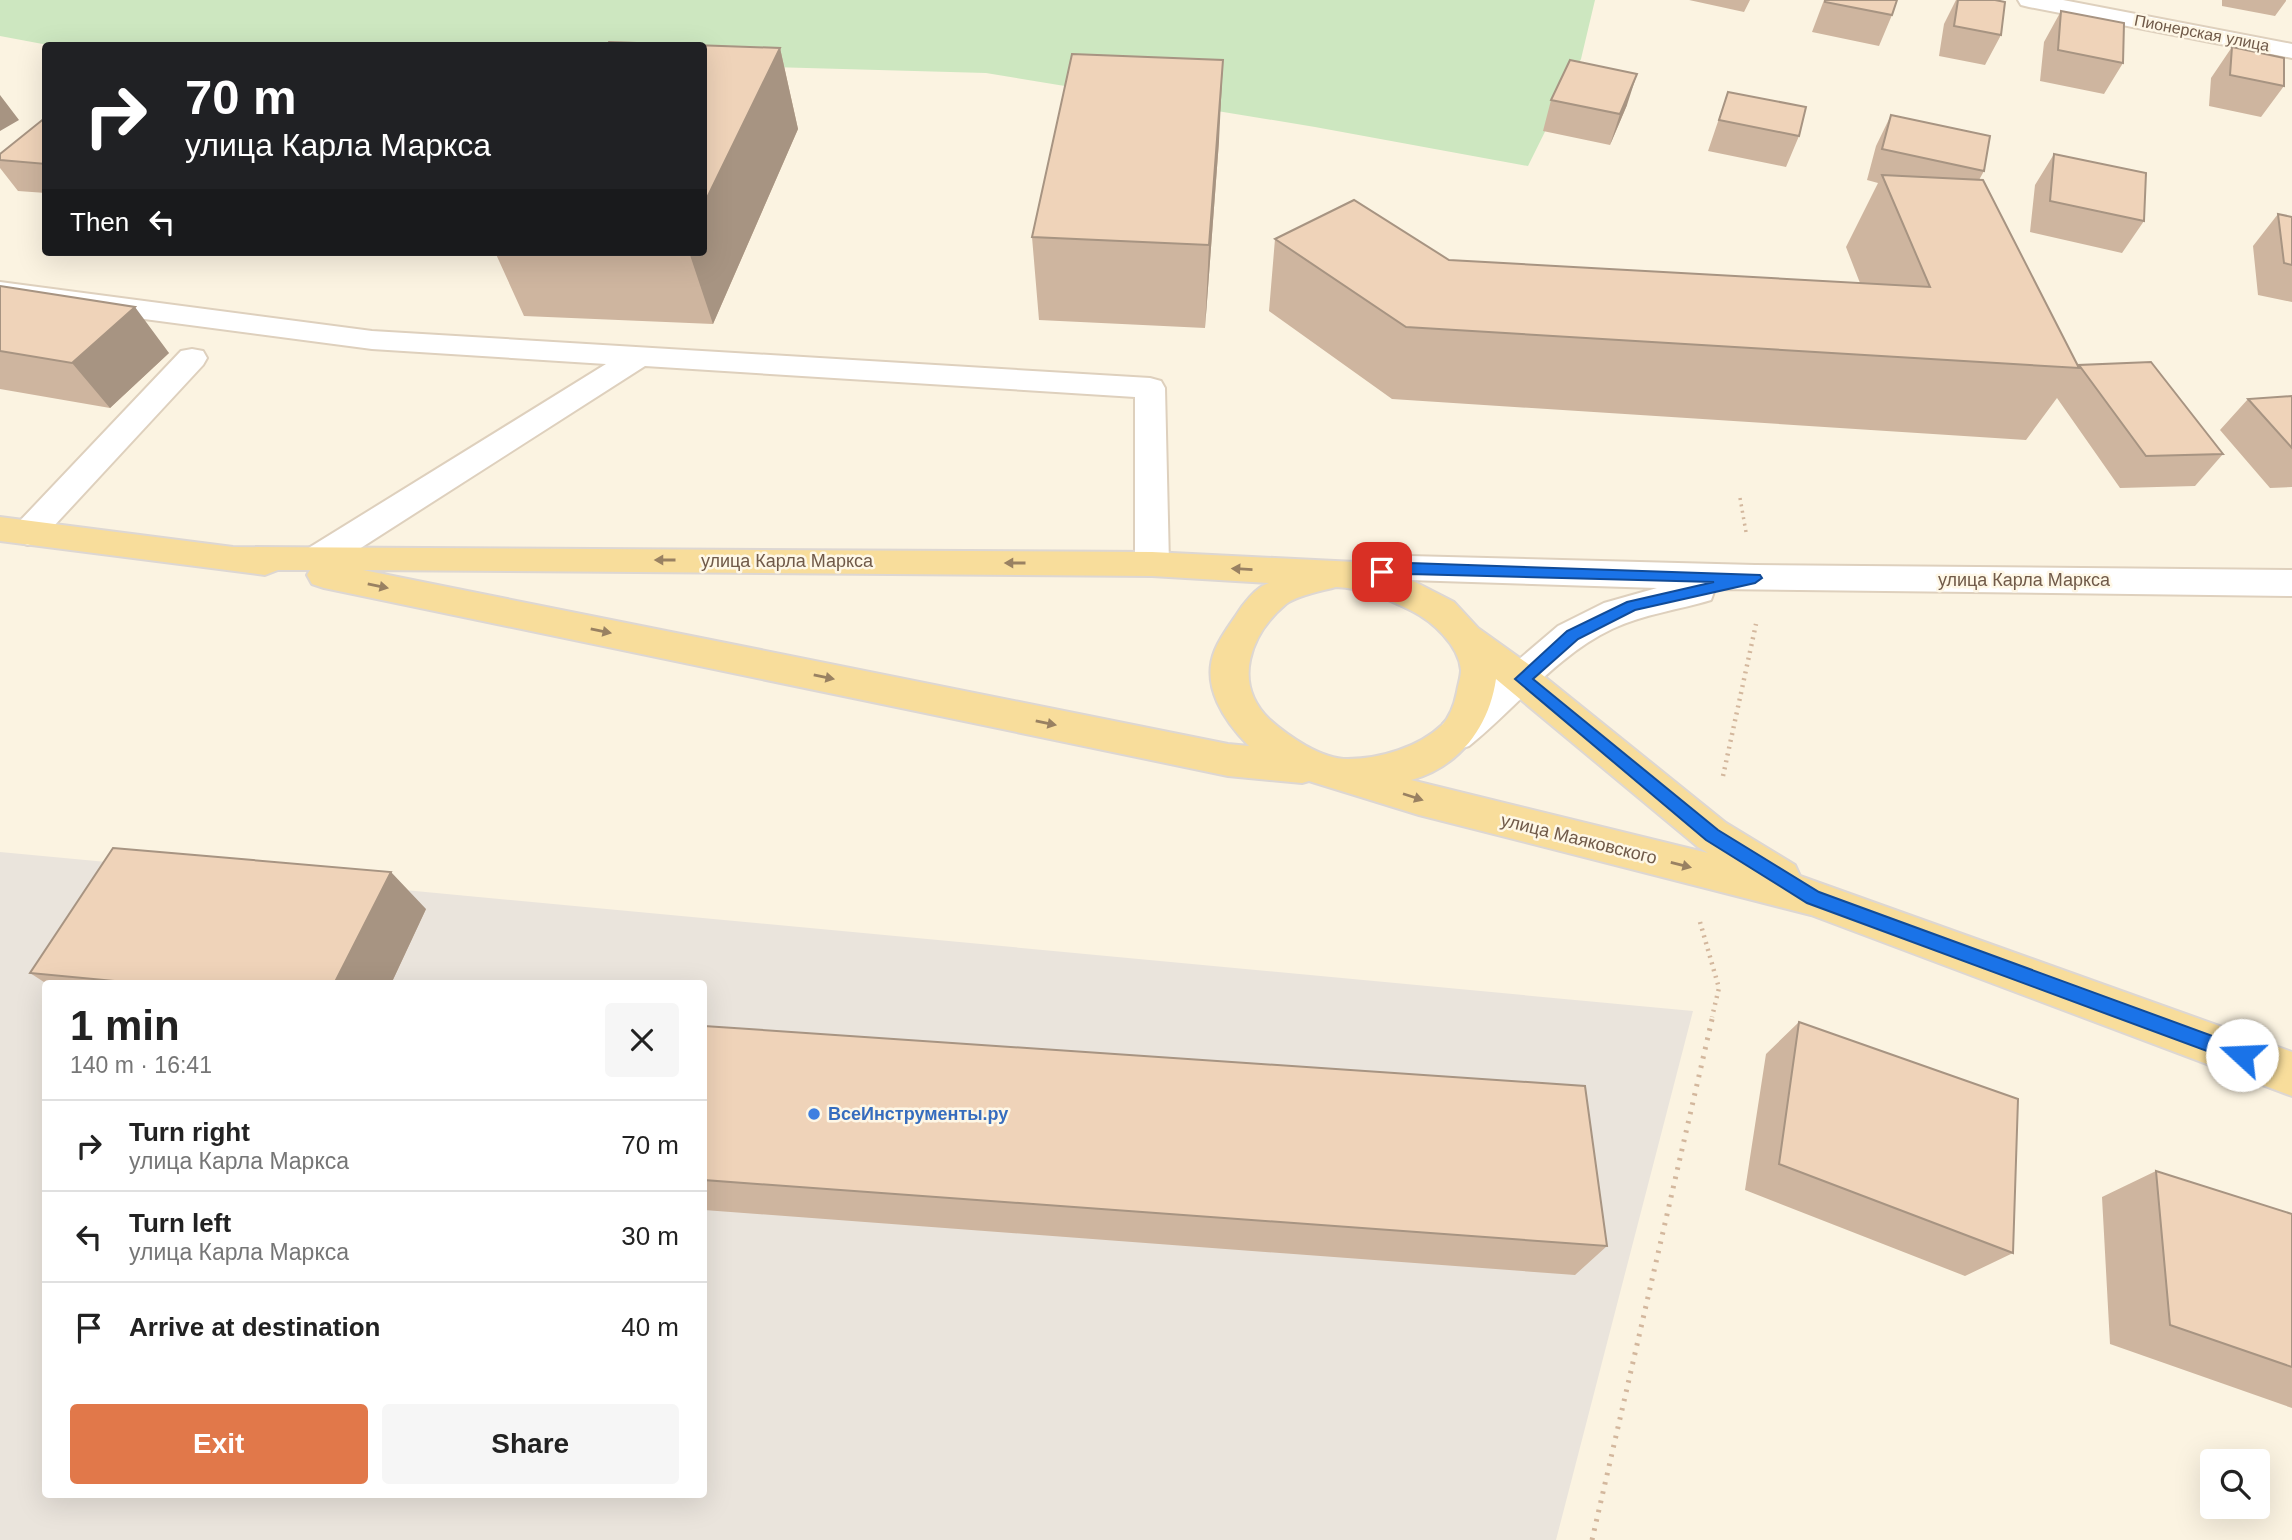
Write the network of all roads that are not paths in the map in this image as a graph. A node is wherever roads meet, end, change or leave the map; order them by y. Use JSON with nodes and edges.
{"nodes":[{"id":1,"x":2029,"y":0,"type":"edge"},
{"id":2,"x":2292,"y":51,"type":"edge"},
{"id":3,"x":0,"y":291,"type":"edge"},
{"id":4,"x":640,"y":356,"type":"junction"},
{"id":5,"x":191,"y":358,"type":"dead end"},
{"id":6,"x":14,"y":531,"type":"edge"},
{"id":7,"x":239,"y":557,"type":"junction"},
{"id":8,"x":319,"y":558,"type":"junction"},
{"id":9,"x":1152,"y":564,"type":"junction"},
{"id":10,"x":1345,"y":574,"type":"junction"},
{"id":11,"x":1755,"y":578,"type":"junction"},
{"id":12,"x":2292,"y":583,"type":"edge"},
{"id":13,"x":1465,"y":638,"type":"junction"},
{"id":14,"x":1522,"y":679,"type":"junction"},
{"id":15,"x":1456,"y":735,"type":"junction"},
{"id":16,"x":1335,"y":772,"type":"junction"},
{"id":17,"x":1813,"y":897,"type":"junction"},
{"id":18,"x":2292,"y":1074,"type":"edge"}],
"edges":[{"from":1,"to":2,"type":"street","name":"Пионерская улица"},
{"from":3,"to":4,"type":"street"},
{"from":4,"to":8,"type":"street"},
{"from":4,"to":9,"type":"street"},
{"from":5,"to":6,"type":"street"},
{"from":6,"to":7,"type":"main road"},
{"from":7,"to":8,"type":"main road","name":"улица Карла Маркса"},
{"from":7,"to":16,"type":"main road","one_way":true},
{"from":9,"to":8,"type":"main road","name":"улица Карла Маркса","one_way":true},
{"from":10,"to":9,"type":"main road","name":"улица Карла Маркса","one_way":true},
{"from":10,"to":11,"type":"street","name":"улица Карла Маркса"},
{"from":10,"to":13,"type":"main road"},
{"from":10,"to":16,"type":"main road"},
{"from":11,"to":12,"type":"street","name":"улица Карла Маркса"},
{"from":11,"to":14,"type":"street","name":"улица Карла Маркса"},
{"from":13,"to":14,"type":"main road","name":"улица Маяковского"},
{"from":13,"to":15,"type":"main road"},
{"from":14,"to":15,"type":"street","name":"улица Карла Маркса"},
{"from":14,"to":17,"type":"main road","name":"улица Маяковского"},
{"from":15,"to":16,"type":"main road"},
{"from":16,"to":17,"type":"main road","name":"улица Маяковского","one_way":true},
{"from":17,"to":18,"type":"main road","name":"улица Маяковского"}]}
